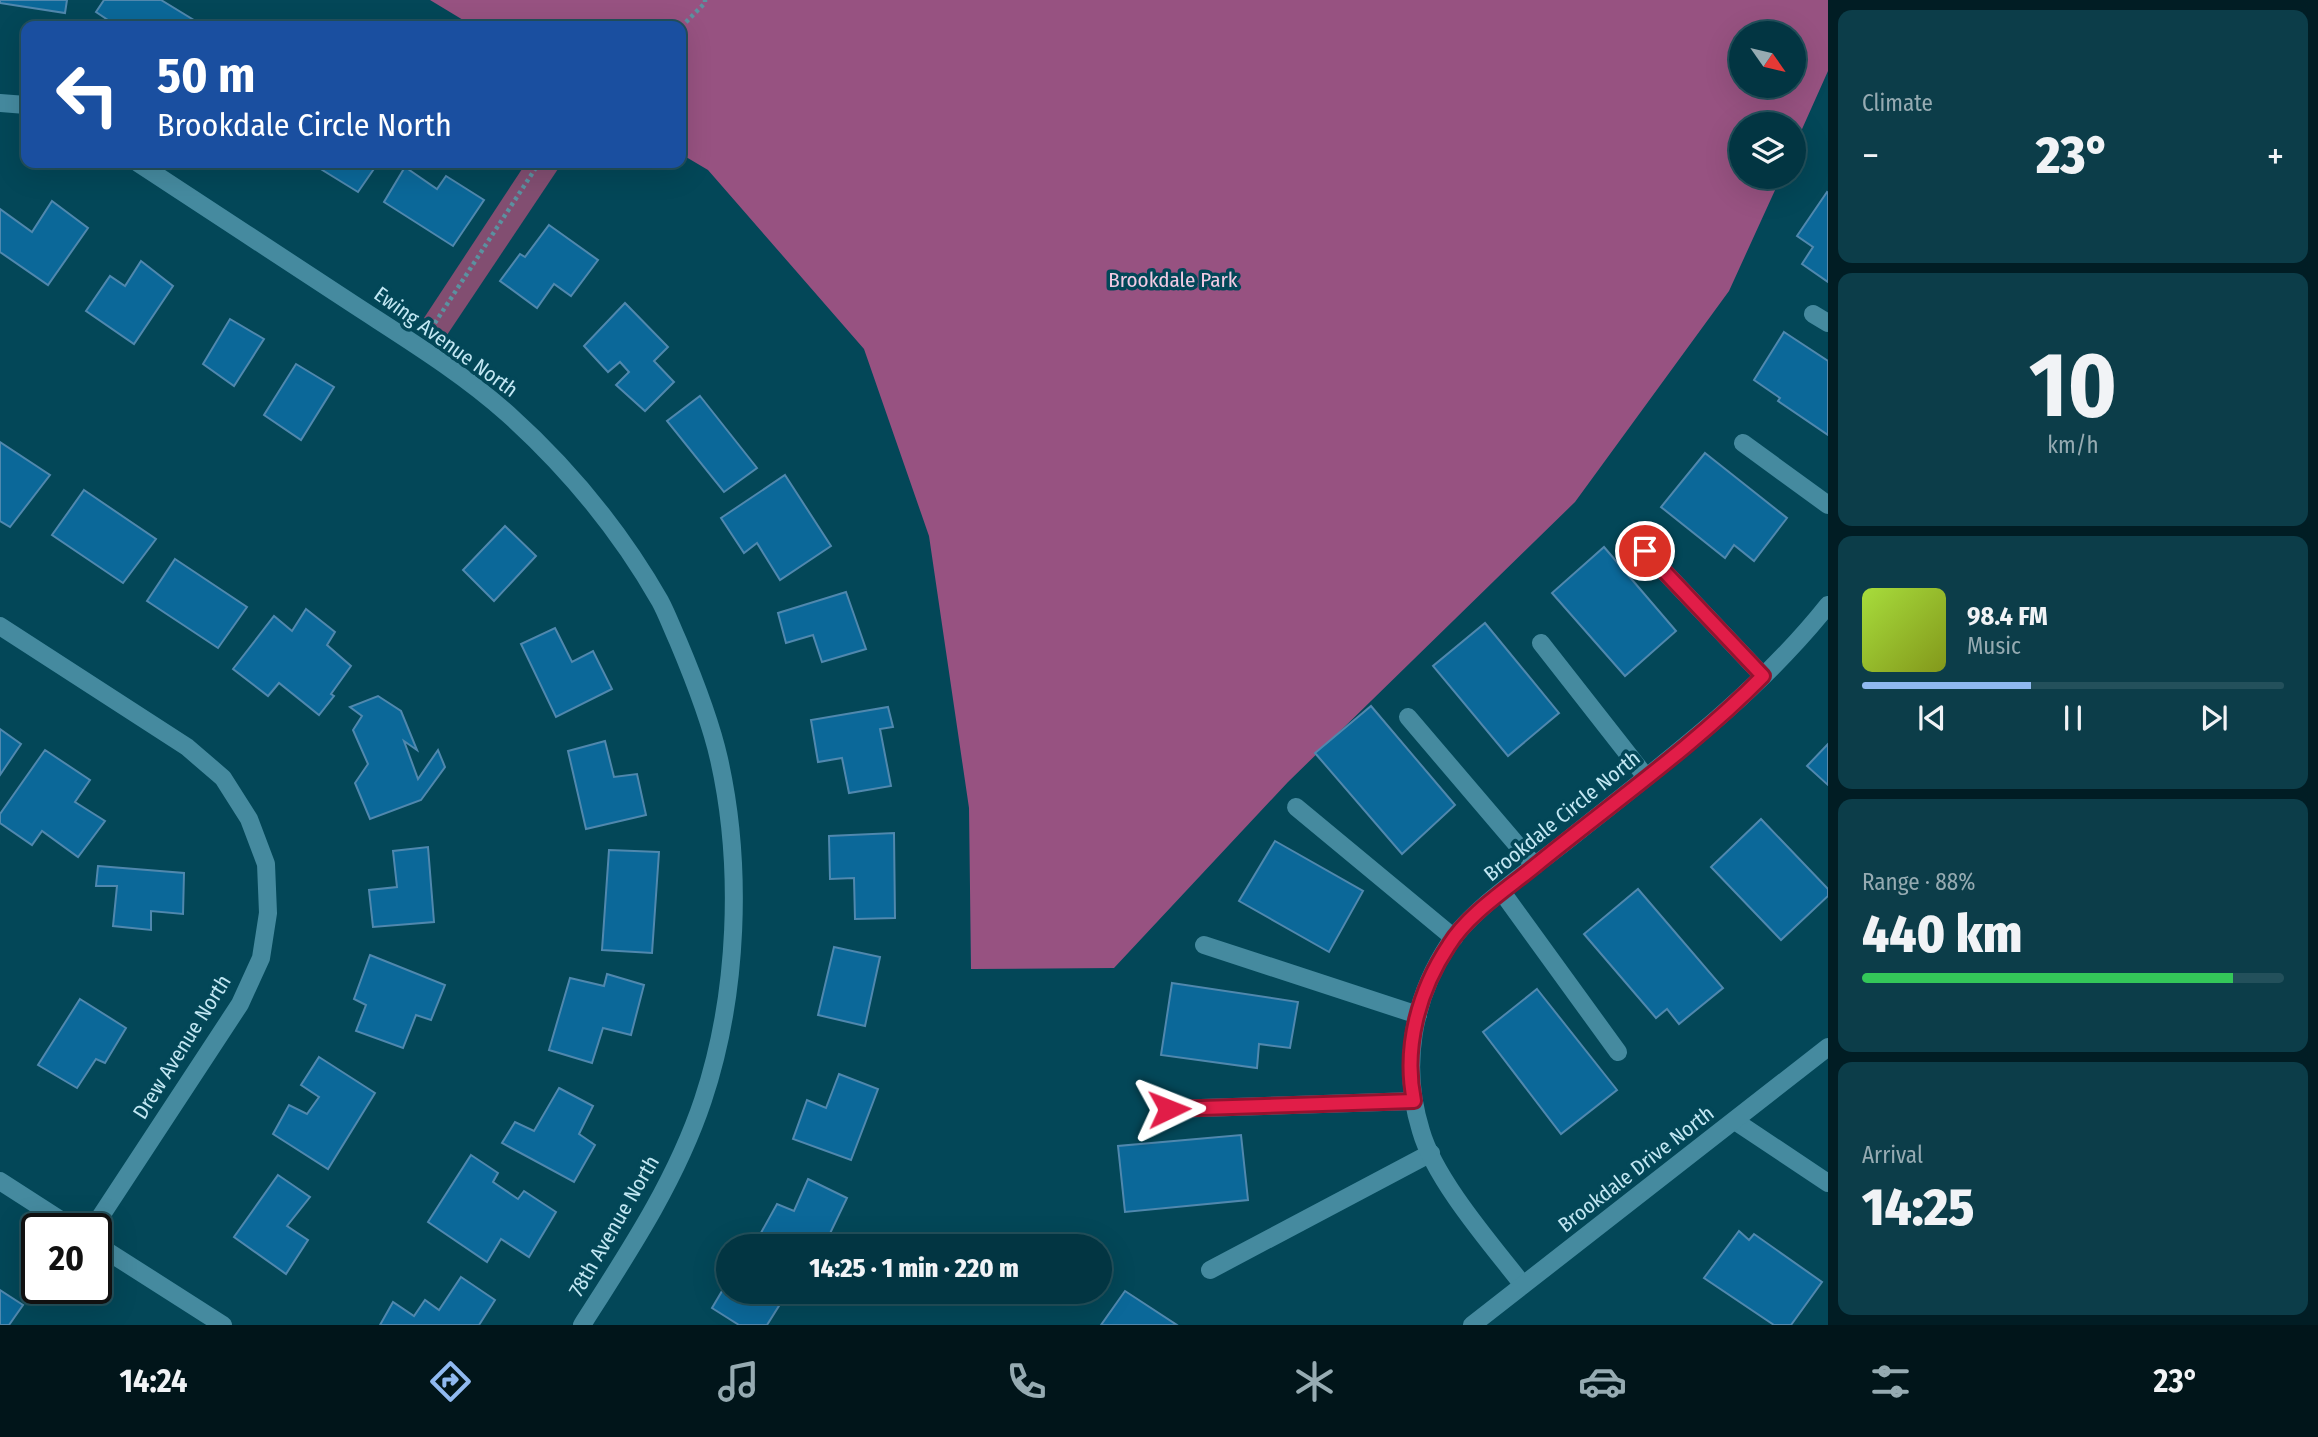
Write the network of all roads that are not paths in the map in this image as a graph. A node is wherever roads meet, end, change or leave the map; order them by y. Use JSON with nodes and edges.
{"nodes":[{"id":1,"x":0,"y":103,"type":"edge"},
{"id":2,"x":21,"y":105,"type":"edge"},
{"id":3,"x":146,"y":168,"type":"edge"},
{"id":4,"x":1743,"y":443,"type":"dead end"},
{"id":5,"x":1828,"y":505,"type":"edge"},
{"id":6,"x":1645,"y":551,"type":"dead end"},
{"id":7,"x":1828,"y":605,"type":"edge"},
{"id":8,"x":0,"y":626,"type":"edge"},
{"id":9,"x":1541,"y":643,"type":"dead end"},
{"id":10,"x":1763,"y":676,"type":"junction"},
{"id":11,"x":1408,"y":717,"type":"dead end"},
{"id":12,"x":1646,"y":777,"type":"junction"},
{"id":13,"x":1296,"y":807,"type":"dead end"},
{"id":14,"x":1535,"y":866,"type":"junction"},
{"id":15,"x":1502,"y":892,"type":"junction"},
{"id":16,"x":1454,"y":938,"type":"junction"},
{"id":17,"x":1204,"y":945,"type":"dead end"},
{"id":18,"x":732,"y":946,"type":"joint"},
{"id":19,"x":1418,"y":1015,"type":"junction"},
{"id":20,"x":1828,"y":1047,"type":"edge"},
{"id":21,"x":1618,"y":1052,"type":"dead end"},
{"id":22,"x":1414,"y":1101,"type":"junction"},
{"id":23,"x":1169,"y":1109,"type":"dead end"},
{"id":24,"x":1735,"y":1121,"type":"junction"},
{"id":25,"x":1431,"y":1153,"type":"junction"},
{"id":26,"x":0,"y":1181,"type":"edge"},
{"id":27,"x":1828,"y":1183,"type":"edge"},
{"id":28,"x":50,"y":1213,"type":"edge"},
{"id":29,"x":103,"y":1213,"type":"edge"},
{"id":30,"x":112,"y":1254,"type":"edge"},
{"id":31,"x":1210,"y":1270,"type":"dead end"},
{"id":32,"x":1523,"y":1285,"type":"junction"},
{"id":33,"x":223,"y":1325,"type":"edge"},
{"id":34,"x":582,"y":1325,"type":"edge"},
{"id":35,"x":1472,"y":1325,"type":"edge"}],
"edges":[{"from":1,"to":2,"type":"street"},
{"from":3,"to":18,"type":"street","name":"Ewing Avenue North"},
{"from":4,"to":5,"type":"street"},
{"from":6,"to":10,"type":"street"},
{"from":7,"to":10,"type":"street","name":"Brookdale Circle North"},
{"from":8,"to":29,"type":"street","name":"Drew Avenue North"},
{"from":9,"to":12,"type":"street"},
{"from":10,"to":12,"type":"street","name":"Brookdale Circle North"},
{"from":11,"to":14,"type":"street"},
{"from":12,"to":14,"type":"street","name":"Brookdale Circle North"},
{"from":13,"to":16,"type":"street"},
{"from":14,"to":15,"type":"street","name":"Brookdale Circle North"},
{"from":15,"to":16,"type":"street","name":"Brookdale Circle North"},
{"from":15,"to":21,"type":"street"},
{"from":16,"to":19,"type":"street","name":"Brookdale Circle North"},
{"from":17,"to":19,"type":"street"},
{"from":18,"to":34,"type":"street","name":"78th Avenue North"},
{"from":19,"to":22,"type":"street","name":"Brookdale Circle North"},
{"from":20,"to":24,"type":"street","name":"Brookdale Drive North"},
{"from":22,"to":23,"type":"street"},
{"from":22,"to":25,"type":"street","name":"Brookdale Circle North"},
{"from":24,"to":27,"type":"street"},
{"from":24,"to":32,"type":"street","name":"Brookdale Drive North"},
{"from":25,"to":31,"type":"street"},
{"from":25,"to":32,"type":"street","name":"Brookdale Circle North"},
{"from":26,"to":28,"type":"street"},
{"from":30,"to":33,"type":"street"},
{"from":32,"to":35,"type":"street","name":"Brookdale Drive North"}]}
